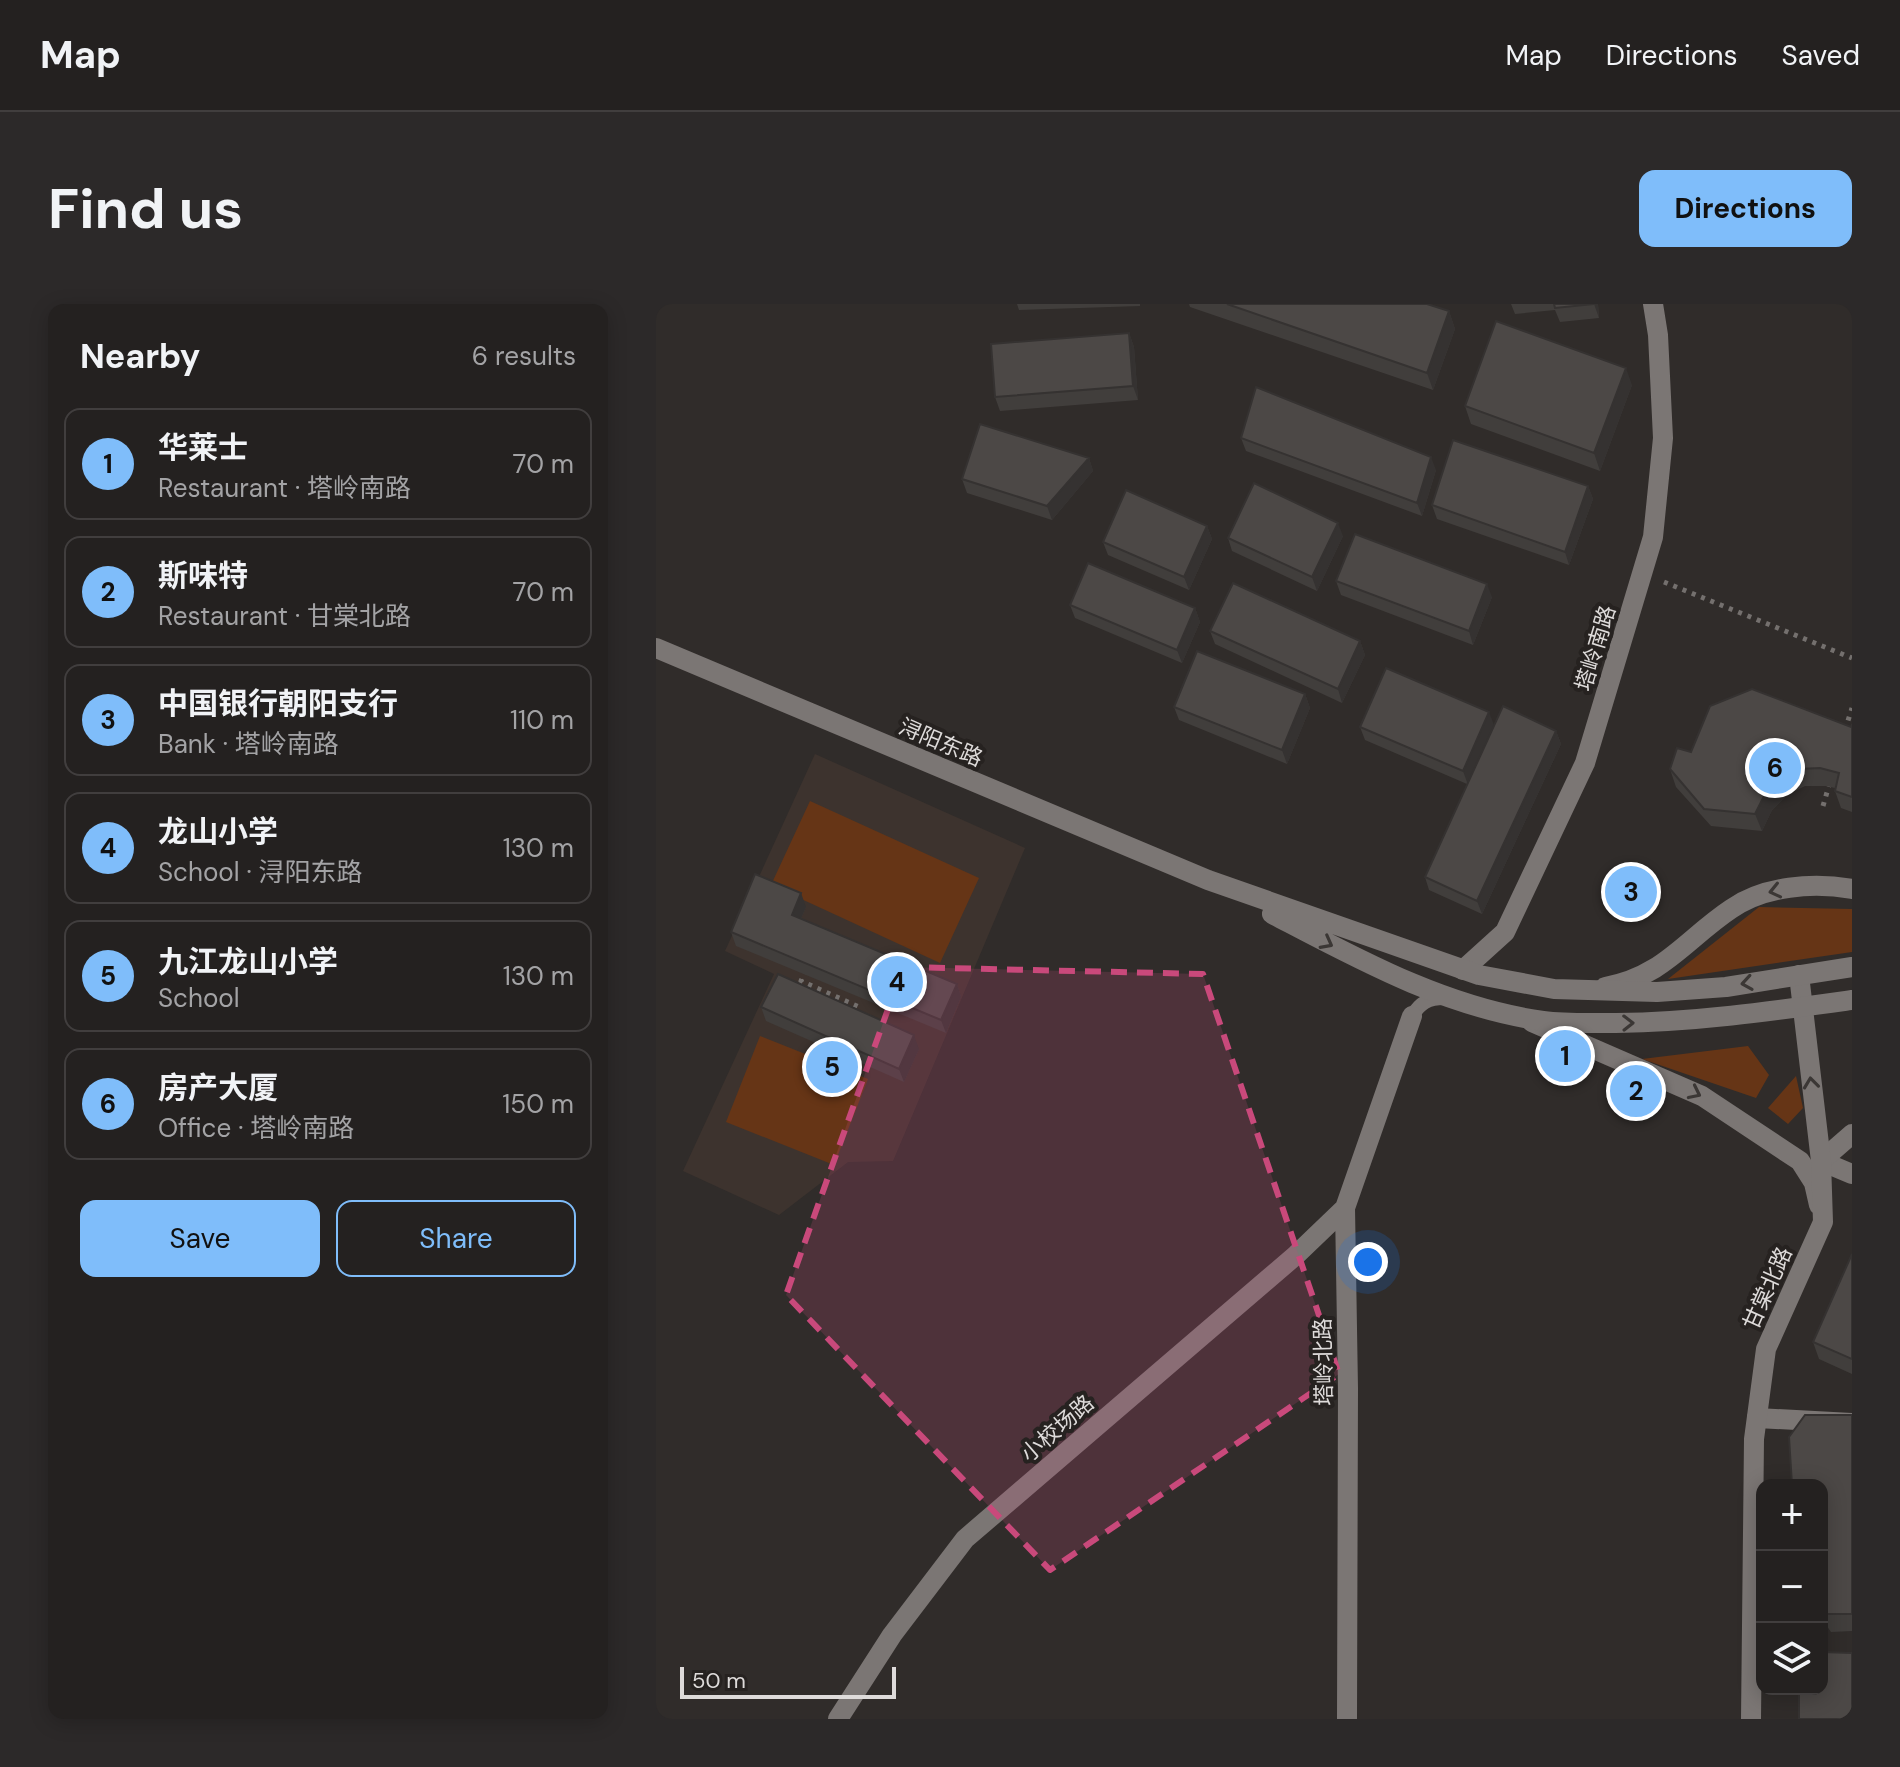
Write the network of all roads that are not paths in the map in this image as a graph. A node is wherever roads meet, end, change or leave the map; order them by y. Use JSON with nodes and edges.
{"nodes":[{"id":1,"x":1653,"y":304,"type":"edge"},
{"id":2,"x":656,"y":648,"type":"edge"},
{"id":3,"x":1208,"y":880,"type":"junction"},
{"id":4,"x":1852,"y":889,"type":"edge"},
{"id":5,"x":1852,"y":967,"type":"edge"},
{"id":6,"x":1463,"y":970,"type":"junction"},
{"id":7,"x":1799,"y":975,"type":"junction"},
{"id":8,"x":1396,"y":977,"type":"junction"},
{"id":9,"x":1579,"y":990,"type":"junction"},
{"id":10,"x":1450,"y":998,"type":"junction"},
{"id":11,"x":1852,"y":1000,"type":"edge"},
{"id":12,"x":1802,"y":1007,"type":"junction"},
{"id":13,"x":1412,"y":1016,"type":"junction"},
{"id":14,"x":1521,"y":1017,"type":"junction"},
{"id":15,"x":1852,"y":1134,"type":"edge"},
{"id":16,"x":1821,"y":1161,"type":"junction"},
{"id":17,"x":1852,"y":1174,"type":"edge"},
{"id":18,"x":1345,"y":1208,"type":"junction"},
{"id":19,"x":1823,"y":1222,"type":"junction"},
{"id":20,"x":1757,"y":1418,"type":"junction"},
{"id":21,"x":1852,"y":1423,"type":"edge"},
{"id":22,"x":838,"y":1719,"type":"edge"},
{"id":23,"x":1347,"y":1719,"type":"edge"},
{"id":24,"x":1751,"y":1719,"type":"edge"}],
"edges":[{"from":1,"to":6,"type":"street","name":"塔岭南路"},
{"from":2,"to":3,"type":"street","name":"浔阳东路"},
{"from":3,"to":6,"type":"street"},
{"from":3,"to":8,"type":"street","one_way":true},
{"from":4,"to":9,"type":"street","one_way":true},
{"from":5,"to":7,"type":"street"},
{"from":6,"to":9,"type":"street"},
{"from":7,"to":9,"type":"street","one_way":true},
{"from":7,"to":12,"type":"street","name":"甘棠北路"},
{"from":8,"to":10,"type":"street"},
{"from":8,"to":13,"type":"lane"},
{"from":10,"to":13,"type":"lane"},
{"from":10,"to":14,"type":"street"},
{"from":11,"to":12,"type":"street"},
{"from":14,"to":12,"type":"street","one_way":true},
{"from":16,"to":12,"type":"street","name":"甘棠北路","one_way":true},
{"from":13,"to":18,"type":"street","name":"塔岭北路"},
{"from":14,"to":19,"type":"street","one_way":true},
{"from":15,"to":16,"type":"street"},
{"from":16,"to":17,"type":"street"},
{"from":16,"to":19,"type":"street","name":"甘棠北路"},
{"from":18,"to":22,"type":"street","name":"小校场路"},
{"from":18,"to":23,"type":"street","name":"塔岭北路"},
{"from":19,"to":20,"type":"street","name":"甘棠北路"},
{"from":20,"to":21,"type":"street"},
{"from":20,"to":24,"type":"street","name":"甘棠北路"}]}
